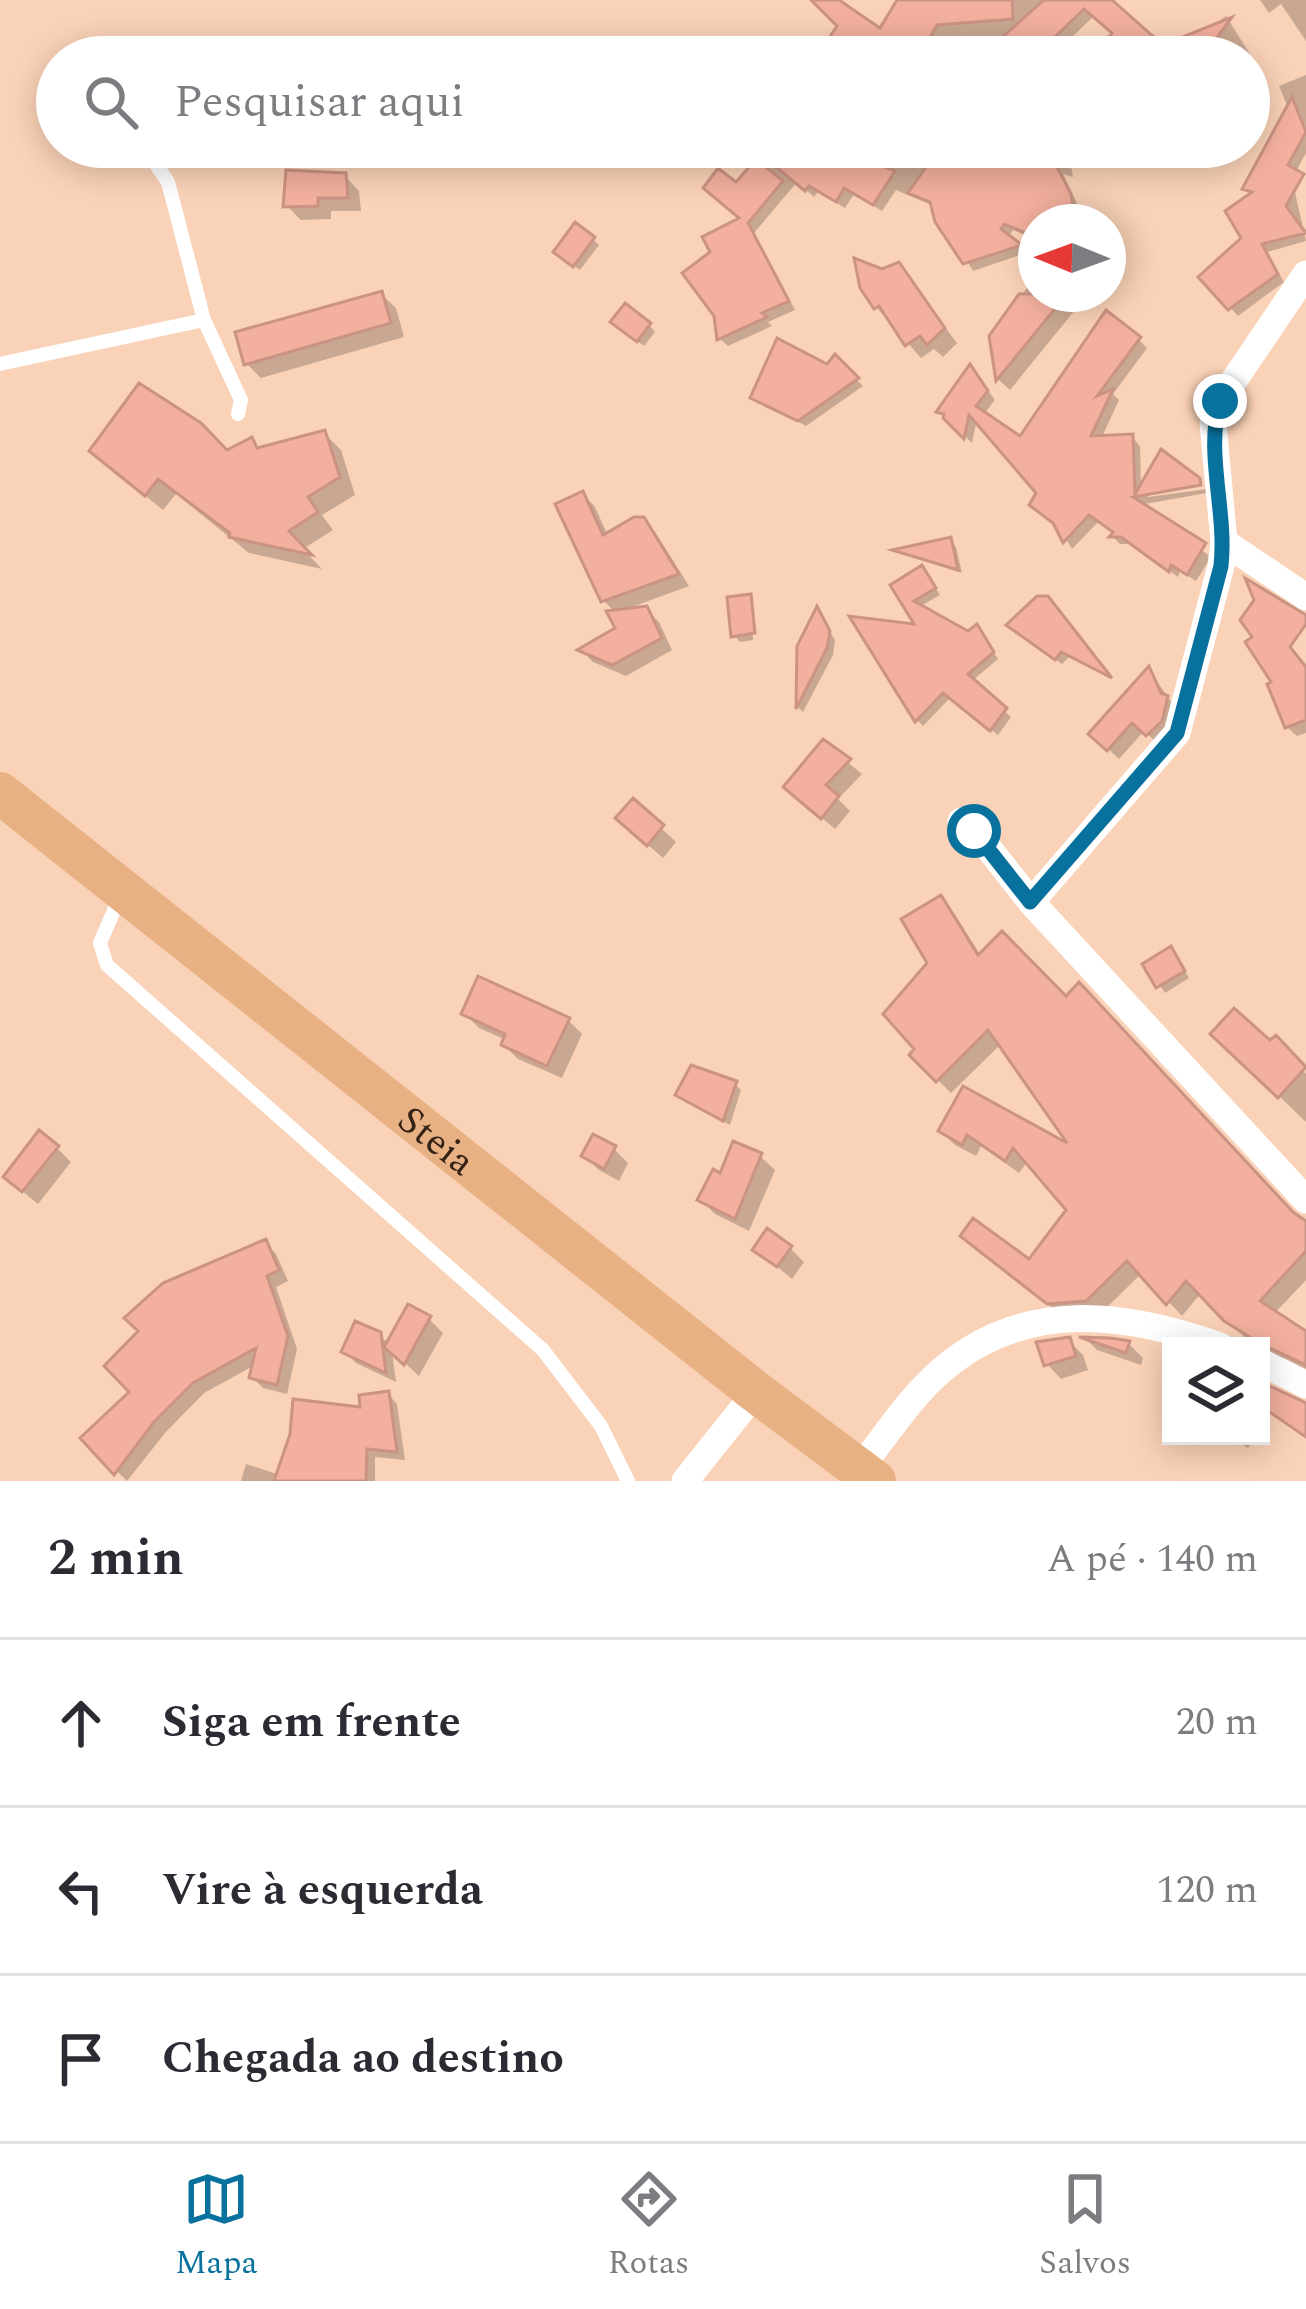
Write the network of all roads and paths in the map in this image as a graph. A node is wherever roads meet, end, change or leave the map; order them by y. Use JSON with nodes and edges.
{"nodes":[{"id":1,"x":158,"y":168,"type":"edge"},
{"id":2,"x":1306,"y":274,"type":"edge"},
{"id":3,"x":204,"y":320,"type":"junction"},
{"id":4,"x":0,"y":364,"type":"edge"},
{"id":5,"x":238,"y":414,"type":"dead end"},
{"id":6,"x":1224,"y":542,"type":"junction"},
{"id":7,"x":1306,"y":597,"type":"edge"},
{"id":8,"x":0,"y":793,"type":"edge"},
{"id":9,"x":961,"y":821,"type":"dead end"},
{"id":10,"x":124,"y":890,"type":"junction"},
{"id":11,"x":1030,"y":902,"type":"junction"},
{"id":12,"x":1306,"y":1200,"type":"edge"},
{"id":13,"x":1183,"y":1337,"type":"edge"},
{"id":14,"x":1270,"y":1367,"type":"edge"},
{"id":15,"x":1306,"y":1385,"type":"edge"},
{"id":16,"x":756,"y":1392,"type":"junction"},
{"id":17,"x":867,"y":1475,"type":"edge"},
{"id":18,"x":628,"y":1481,"type":"edge"},
{"id":19,"x":685,"y":1481,"type":"edge"}],
"edges":[{"from":1,"to":3,"type":"lane"},
{"from":2,"to":6,"type":"street"},
{"from":3,"to":4,"type":"lane"},
{"from":3,"to":5,"type":"lane"},
{"from":6,"to":7,"type":"street"},
{"from":6,"to":11,"type":"street"},
{"from":8,"to":10,"type":"main road","name":"Steia"},
{"from":9,"to":11,"type":"street"},
{"from":10,"to":16,"type":"main road","name":"Steia"},
{"from":10,"to":18,"type":"lane"},
{"from":11,"to":12,"type":"street"},
{"from":13,"to":17,"type":"street"},
{"from":14,"to":15,"type":"street"},
{"from":16,"to":17,"type":"main road","name":"Steia"},
{"from":16,"to":19,"type":"street"}]}
